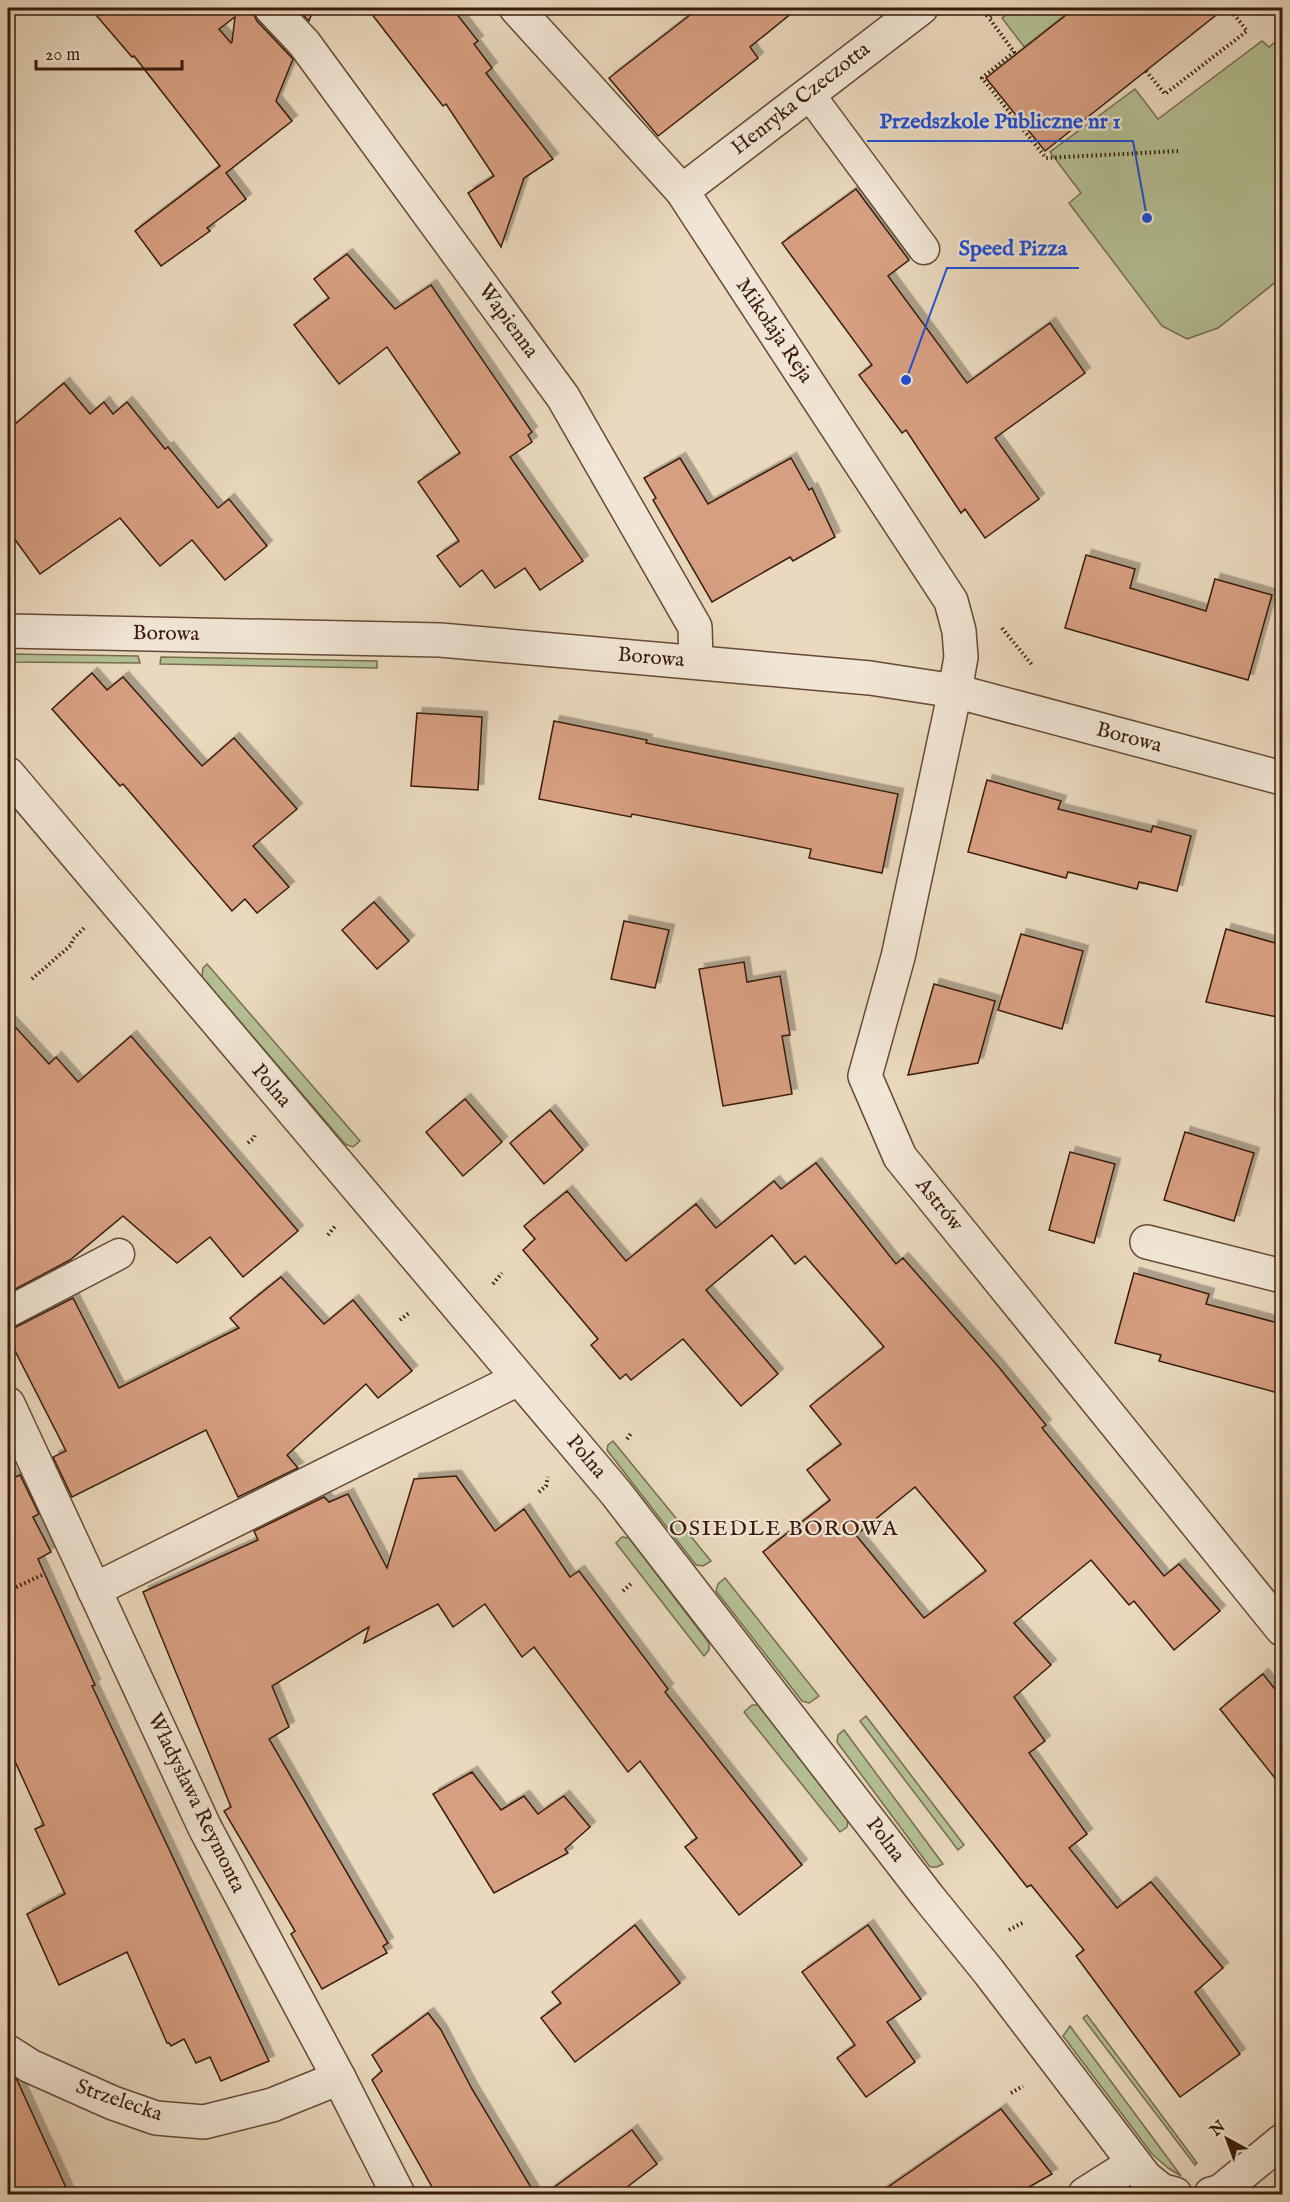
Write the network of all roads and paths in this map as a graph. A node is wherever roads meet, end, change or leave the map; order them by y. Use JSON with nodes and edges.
{"nodes":[{"id":1,"x":271,"y":8,"type":"edge"},
{"id":2,"x":516,"y":8,"type":"edge"},
{"id":3,"x":921,"y":8,"type":"edge"},
{"id":4,"x":981,"y":8,"type":"edge"},
{"id":5,"x":1002,"y":8,"type":"edge"},
{"id":6,"x":1229,"y":8,"type":"edge"},
{"id":7,"x":988,"y":18,"type":"junction"},
{"id":8,"x":1146,"y":71,"type":"dead end"},
{"id":9,"x":808,"y":94,"type":"junction"},
{"id":10,"x":1179,"y":151,"type":"dead end"},
{"id":11,"x":682,"y":191,"type":"junction"},
{"id":12,"x":924,"y":249,"type":"dead end"},
{"id":13,"x":8,"y":632,"type":"edge"},
{"id":14,"x":696,"y":662,"type":"junction"},
{"id":15,"x":955,"y":691,"type":"junction"},
{"id":16,"x":8,"y":774,"type":"edge"},
{"id":17,"x":1282,"y":778,"type":"edge"},
{"id":18,"x":77,"y":921,"type":"dead end"},
{"id":19,"x":84,"y":928,"type":"junction"},
{"id":20,"x":90,"y":936,"type":"dead end"},
{"id":21,"x":32,"y":978,"type":"dead end"},
{"id":22,"x":261,"y":1136,"type":"dead end"},
{"id":23,"x":248,"y":1143,"type":"dead end"},
{"id":24,"x":331,"y":1218,"type":"dead end"},
{"id":25,"x":337,"y":1225,"type":"junction"},
{"id":26,"x":344,"y":1233,"type":"dead end"},
{"id":27,"x":328,"y":1235,"type":"dead end"},
{"id":28,"x":1147,"y":1242,"type":"dead end"},
{"id":29,"x":119,"y":1254,"type":"dead end"},
{"id":30,"x":502,"y":1273,"type":"dead end"},
{"id":31,"x":1282,"y":1276,"type":"edge"},
{"id":32,"x":493,"y":1285,"type":"dead end"},
{"id":33,"x":403,"y":1303,"type":"dead end"},
{"id":34,"x":8,"y":1312,"type":"edge"},
{"id":35,"x":410,"y":1312,"type":"junction"},
{"id":36,"x":400,"y":1320,"type":"dead end"},
{"id":37,"x":417,"y":1320,"type":"dead end"},
{"id":38,"x":518,"y":1379,"type":"junction"},
{"id":39,"x":8,"y":1404,"type":"edge"},
{"id":40,"x":541,"y":1468,"type":"dead end"},
{"id":41,"x":548,"y":1476,"type":"junction"},
{"id":42,"x":554,"y":1484,"type":"dead end"},
{"id":43,"x":539,"y":1492,"type":"dead end"},
{"id":44,"x":628,"y":1574,"type":"dead end"},
{"id":45,"x":94,"y":1590,"type":"junction"},
{"id":46,"x":623,"y":1591,"type":"dead end"},
{"id":47,"x":1282,"y":1629,"type":"edge"},
{"id":48,"x":1024,"y":1922,"type":"dead end"},
{"id":49,"x":1006,"y":1931,"type":"dead end"},
{"id":50,"x":15,"y":2065,"type":"edge"},
{"id":51,"x":1021,"y":2077,"type":"dead end"},
{"id":52,"x":339,"y":2078,"type":"junction"},
{"id":53,"x":1011,"y":2093,"type":"dead end"},
{"id":54,"x":1282,"y":2141,"type":"edge"},
{"id":55,"x":1134,"y":2163,"type":"junction"},
{"id":56,"x":1219,"y":2193,"type":"edge"},
{"id":57,"x":398,"y":2194,"type":"edge"},
{"id":58,"x":1085,"y":2194,"type":"edge"},
{"id":59,"x":1175,"y":2194,"type":"edge"}],
"edges":[{"from":1,"to":14,"type":"street","name":"Wapienna"},
{"from":2,"to":11,"type":"street","name":"Mikołaja Reja"},
{"from":3,"to":9,"type":"street","name":"Henryka Czeczotta"},
{"from":4,"to":7,"type":"path"},
{"from":5,"to":7,"type":"path"},
{"from":6,"to":8,"type":"path"},
{"from":7,"to":10,"type":"path"},
{"from":9,"to":11,"type":"street","name":"Henryka Czeczotta"},
{"from":9,"to":12,"type":"lane"},
{"from":11,"to":15,"type":"street","name":"Mikołaja Reja"},
{"from":13,"to":14,"type":"street","name":"Borowa"},
{"from":14,"to":15,"type":"street","name":"Borowa"},
{"from":15,"to":17,"type":"street","name":"Borowa"},
{"from":15,"to":47,"type":"street","name":"Astrów"},
{"from":16,"to":38,"type":"street","name":"Polna"},
{"from":18,"to":19,"type":"path"},
{"from":19,"to":20,"type":"path"},
{"from":19,"to":21,"type":"path"},
{"from":22,"to":23,"type":"path"},
{"from":24,"to":25,"type":"path"},
{"from":25,"to":26,"type":"path"},
{"from":25,"to":27,"type":"path"},
{"from":28,"to":31,"type":"street"},
{"from":29,"to":34,"type":"lane"},
{"from":30,"to":32,"type":"path"},
{"from":33,"to":35,"type":"path"},
{"from":35,"to":36,"type":"path"},
{"from":35,"to":37,"type":"path"},
{"from":38,"to":45,"type":"street"},
{"from":38,"to":55,"type":"street","name":"Polna"},
{"from":39,"to":45,"type":"street","name":"Władysława Reymonta"},
{"from":40,"to":41,"type":"path"},
{"from":41,"to":42,"type":"path"},
{"from":41,"to":43,"type":"path"},
{"from":44,"to":46,"type":"path"},
{"from":45,"to":52,"type":"street","name":"Władysława Reymonta"},
{"from":48,"to":49,"type":"path"},
{"from":50,"to":52,"type":"street","name":"Strzelecka"},
{"from":51,"to":53,"type":"path"},
{"from":52,"to":57,"type":"street","name":"Władysława Reymonta"},
{"from":54,"to":56,"type":"street"},
{"from":55,"to":58,"type":"street"},
{"from":55,"to":59,"type":"street","name":"Polna"}]}
